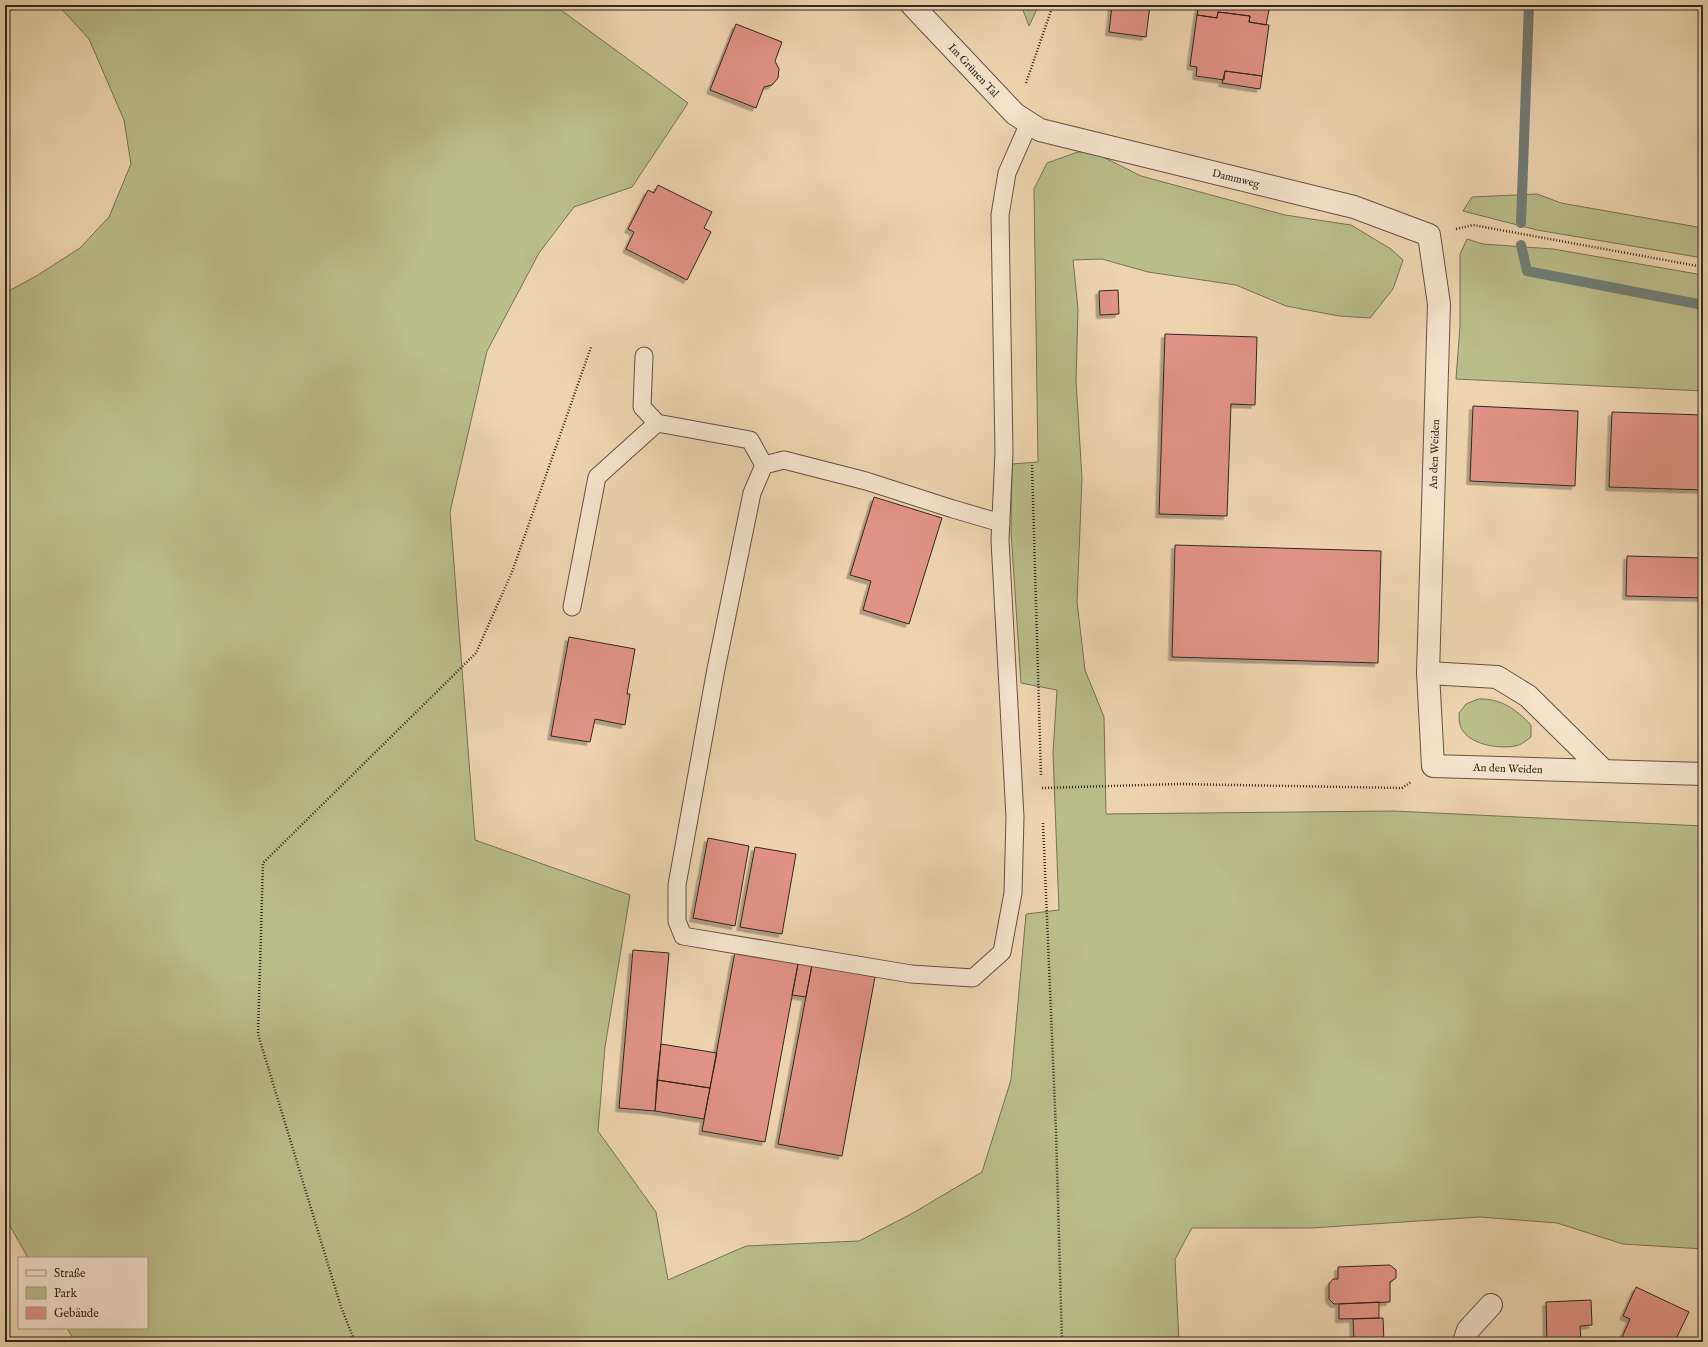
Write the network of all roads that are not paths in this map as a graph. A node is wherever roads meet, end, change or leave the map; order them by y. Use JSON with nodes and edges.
{"nodes":[{"id":1,"x":912,"y":5,"type":"edge"},
{"id":2,"x":1028,"y":122,"type":"junction"},
{"id":3,"x":1428,"y":235,"type":"joint"},
{"id":4,"x":644,"y":356,"type":"dead end"},
{"id":5,"x":657,"y":423,"type":"junction"},
{"id":6,"x":764,"y":465,"type":"junction"},
{"id":7,"x":1001,"y":523,"type":"junction"},
{"id":8,"x":572,"y":607,"type":"dead end"},
{"id":9,"x":1428,"y":673,"type":"junction"},
{"id":10,"x":1604,"y":771,"type":"junction"},
{"id":11,"x":1703,"y":774,"type":"edge"},
{"id":12,"x":1491,"y":1305,"type":"dead end"},
{"id":13,"x":1464,"y":1342,"type":"edge"}],
"edges":[{"from":1,"to":2,"type":"street","name":"Im Grünen Tal"},
{"from":2,"to":3,"type":"street","name":"Dammweg"},
{"from":2,"to":7,"type":"lane"},
{"from":3,"to":9,"type":"street","name":"An den Weiden"},
{"from":4,"to":5,"type":"lane"},
{"from":5,"to":6,"type":"lane"},
{"from":5,"to":8,"type":"lane"},
{"from":6,"to":7,"type":"lane"},
{"from":6,"to":7,"type":"lane"},
{"from":9,"to":10,"type":"street"},
{"from":9,"to":10,"type":"street","name":"An den Weiden"},
{"from":10,"to":11,"type":"street","name":"An den Weiden"},
{"from":12,"to":13,"type":"street"}]}
